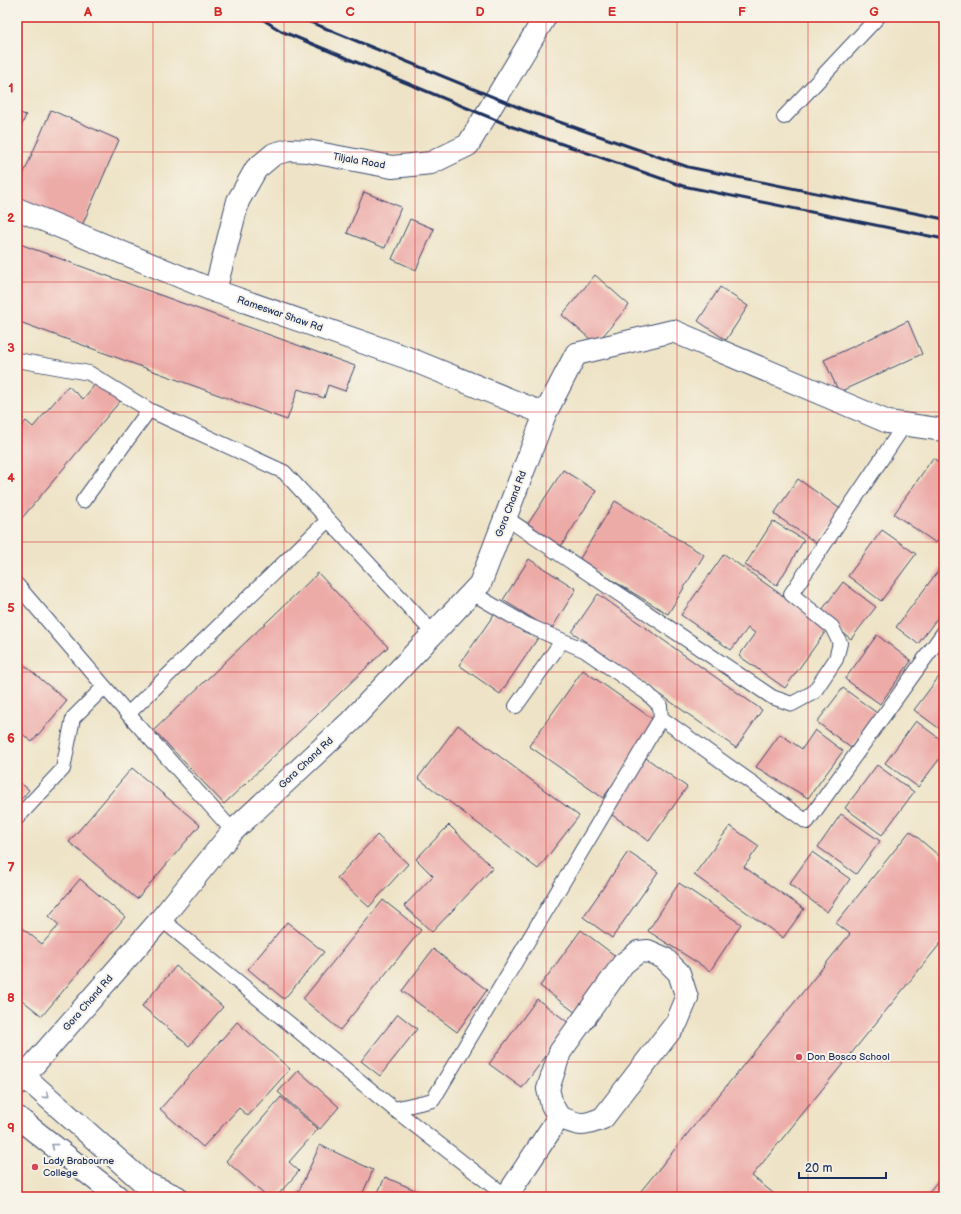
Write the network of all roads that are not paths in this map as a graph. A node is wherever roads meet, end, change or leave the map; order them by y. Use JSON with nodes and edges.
{"nodes":[{"id":1,"x":545,"y":17,"type":"edge"},
{"id":2,"x":878,"y":17,"type":"edge"},
{"id":3,"x":784,"y":117,"type":"dead end"},
{"id":4,"x":17,"y":209,"type":"edge"},
{"id":5,"x":215,"y":291,"type":"junction"},
{"id":6,"x":17,"y":360,"type":"edge"},
{"id":7,"x":149,"y":410,"type":"junction"},
{"id":8,"x":545,"y":414,"type":"junction"},
{"id":9,"x":905,"y":424,"type":"junction"},
{"id":10,"x":944,"y":430,"type":"edge"},
{"id":11,"x":83,"y":501,"type":"dead end"},
{"id":12,"x":506,"y":518,"type":"junction"},
{"id":13,"x":328,"y":520,"type":"junction"},
{"id":14,"x":17,"y":585,"type":"edge"},
{"id":15,"x":472,"y":593,"type":"junction"},
{"id":16,"x":944,"y":632,"type":"edge"},
{"id":17,"x":434,"y":634,"type":"junction"},
{"id":18,"x":562,"y":641,"type":"junction"},
{"id":19,"x":104,"y":687,"type":"junction"},
{"id":20,"x":516,"y":706,"type":"dead end"},
{"id":21,"x":128,"y":714,"type":"junction"},
{"id":22,"x":660,"y":718,"type":"junction"},
{"id":23,"x":17,"y":818,"type":"edge"},
{"id":24,"x":233,"y":831,"type":"junction"},
{"id":25,"x":161,"y":919,"type":"junction"},
{"id":26,"x":20,"y":1077,"type":"edge"},
{"id":27,"x":394,"y":1110,"type":"junction"},
{"id":28,"x":17,"y":1117,"type":"edge"},
{"id":29,"x":559,"y":1117,"type":"junction"},
{"id":30,"x":118,"y":1197,"type":"edge"},
{"id":31,"x":177,"y":1197,"type":"edge"},
{"id":32,"x":507,"y":1197,"type":"edge"}],
"edges":[{"from":1,"to":5,"type":"street","name":"Tiljala Road"},
{"from":2,"to":3,"type":"lane"},
{"from":4,"to":5,"type":"street","name":"Rameswar Shaw Rd"},
{"from":5,"to":8,"type":"street","name":"Rameswar Shaw Rd"},
{"from":6,"to":7,"type":"lane"},
{"from":7,"to":11,"type":"lane"},
{"from":7,"to":13,"type":"lane"},
{"from":8,"to":9,"type":"street","name":"Gora Chand Rd"},
{"from":8,"to":12,"type":"street","name":"Gora Chand Rd"},
{"from":9,"to":10,"type":"street","name":"Gora Chand Rd"},
{"from":9,"to":12,"type":"lane"},
{"from":12,"to":15,"type":"street","name":"Gora Chand Rd"},
{"from":13,"to":17,"type":"lane"},
{"from":13,"to":21,"type":"lane"},
{"from":14,"to":19,"type":"lane"},
{"from":15,"to":17,"type":"street","name":"Gora Chand Rd"},
{"from":15,"to":18,"type":"lane"},
{"from":16,"to":22,"type":"lane"},
{"from":17,"to":24,"type":"street","name":"Gora Chand Rd"},
{"from":18,"to":20,"type":"lane"},
{"from":18,"to":22,"type":"lane"},
{"from":19,"to":21,"type":"lane"},
{"from":19,"to":23,"type":"lane"},
{"from":21,"to":24,"type":"lane"},
{"from":22,"to":27,"type":"lane"},
{"from":24,"to":25,"type":"street","name":"Gora Chand Rd"},
{"from":25,"to":26,"type":"street","name":"Gora Chand Rd"},
{"from":25,"to":27,"type":"lane"},
{"from":26,"to":31,"type":"street","one_way":true},
{"from":27,"to":32,"type":"lane"},
{"from":30,"to":28,"type":"street","one_way":true},
{"from":29,"to":29,"type":"street"},
{"from":29,"to":32,"type":"street"}]}
